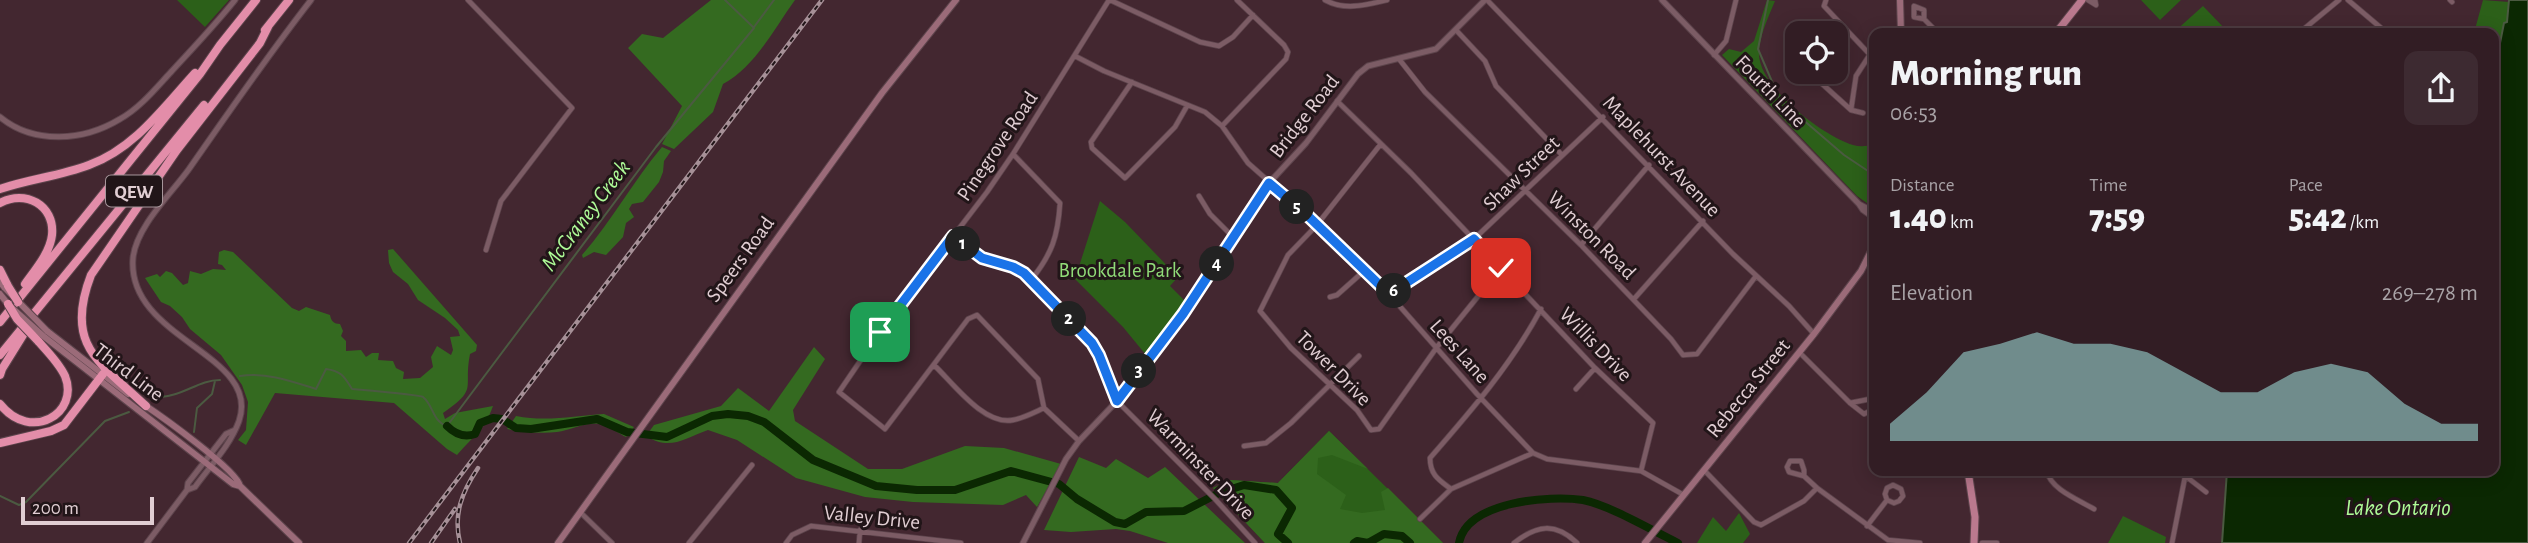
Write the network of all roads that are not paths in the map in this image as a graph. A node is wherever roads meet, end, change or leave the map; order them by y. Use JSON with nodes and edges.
{"nodes":[{"id":1,"x":235,"y":0,"type":"edge"},
{"id":2,"x":256,"y":0,"type":"edge"},
{"id":3,"x":289,"y":0,"type":"edge"},
{"id":4,"x":311,"y":0,"type":"edge"},
{"id":5,"x":468,"y":0,"type":"edge"},
{"id":6,"x":956,"y":0,"type":"edge"},
{"id":7,"x":1109,"y":0,"type":"edge"},
{"id":8,"x":1237,"y":0,"type":"edge"},
{"id":9,"x":1325,"y":0,"type":"edge"},
{"id":10,"x":1387,"y":0,"type":"edge"},
{"id":11,"x":1486,"y":0,"type":"edge"},
{"id":12,"x":1662,"y":0,"type":"edge"},
{"id":13,"x":1736,"y":0,"type":"edge"},
{"id":14,"x":1826,"y":0,"type":"edge"},
{"id":15,"x":1900,"y":0,"type":"edge"},
{"id":16,"x":2075,"y":0,"type":"edge"},
{"id":17,"x":2082,"y":0,"type":"edge"},
{"id":18,"x":2088,"y":0,"type":"edge"},
{"id":19,"x":2095,"y":0,"type":"edge"},
{"id":20,"x":2339,"y":0,"type":"edge"},
{"id":21,"x":2348,"y":0,"type":"edge"},
{"id":22,"x":2071,"y":11,"type":"junction"},
{"id":23,"x":1253,"y":15,"type":"junction"},
{"id":24,"x":1924,"y":19,"type":"dead end"},
{"id":25,"x":268,"y":27,"type":"junction"},
{"id":26,"x":1901,"y":28,"type":"edge"},
{"id":27,"x":1933,"y":28,"type":"edge"},
{"id":28,"x":2059,"y":28,"type":"edge"},
{"id":29,"x":2305,"y":28,"type":"edge"},
{"id":30,"x":2381,"y":28,"type":"edge"},
{"id":31,"x":1456,"y":30,"type":"junction"},
{"id":32,"x":220,"y":45,"type":"junction"},
{"id":33,"x":1869,"y":54,"type":"edge"},
{"id":34,"x":1714,"y":55,"type":"junction"},
{"id":35,"x":1075,"y":56,"type":"junction"},
{"id":36,"x":1398,"y":59,"type":"junction"},
{"id":37,"x":1869,"y":60,"type":"edge"},
{"id":38,"x":1132,"y":82,"type":"junction"},
{"id":39,"x":1822,"y":84,"type":"edge"},
{"id":40,"x":1337,"y":101,"type":"junction"},
{"id":41,"x":1187,"y":106,"type":"junction"},
{"id":42,"x":1851,"y":110,"type":"junction"},
{"id":43,"x":1863,"y":113,"type":"dead end"},
{"id":44,"x":0,"y":117,"type":"edge"},
{"id":45,"x":1603,"y":117,"type":"junction"},
{"id":46,"x":1223,"y":126,"type":"junction"},
{"id":47,"x":1380,"y":145,"type":"junction"},
{"id":48,"x":1013,"y":154,"type":"junction"},
{"id":49,"x":1562,"y":155,"type":"junction"},
{"id":50,"x":1649,"y":165,"type":"junction"},
{"id":51,"x":1269,"y":183,"type":"junction"},
{"id":52,"x":0,"y":189,"type":"edge"},
{"id":53,"x":1524,"y":192,"type":"junction"},
{"id":54,"x":1199,"y":196,"type":"dead end"},
{"id":55,"x":0,"y":203,"type":"edge"},
{"id":56,"x":1860,"y":204,"type":"junction"},
{"id":57,"x":1869,"y":209,"type":"edge"},
{"id":58,"x":1869,"y":214,"type":"edge"},
{"id":59,"x":1703,"y":221,"type":"junction"},
{"id":60,"x":1316,"y":226,"type":"junction"},
{"id":61,"x":953,"y":236,"type":"junction"},
{"id":62,"x":1234,"y":237,"type":"junction"},
{"id":63,"x":1474,"y":239,"type":"junction"},
{"id":64,"x":1581,"y":245,"type":"junction"},
{"id":65,"x":486,"y":250,"type":"dead end"},
{"id":66,"x":1869,"y":257,"type":"edge"},
{"id":67,"x":1501,"y":268,"type":"junction"},
{"id":68,"x":0,"y":270,"type":"edge"},
{"id":69,"x":1364,"y":271,"type":"junction"},
{"id":70,"x":1756,"y":276,"type":"junction"},
{"id":71,"x":1031,"y":280,"type":"junction"},
{"id":72,"x":3,"y":288,"type":"edge"},
{"id":73,"x":1389,"y":294,"type":"junction"},
{"id":74,"x":1330,"y":297,"type":"dead end"},
{"id":75,"x":1634,"y":299,"type":"junction"},
{"id":76,"x":18,"y":302,"type":"joint"},
{"id":77,"x":8,"y":304,"type":"joint"},
{"id":78,"x":39,"y":307,"type":"junction"},
{"id":79,"x":1541,"y":309,"type":"junction"},
{"id":80,"x":0,"y":322,"type":"edge"},
{"id":81,"x":1814,"y":334,"type":"junction"},
{"id":82,"x":42,"y":336,"type":"junction"},
{"id":83,"x":1437,"y":347,"type":"junction"},
{"id":84,"x":1800,"y":352,"type":"junction"},
{"id":85,"x":0,"y":355,"type":"edge"},
{"id":86,"x":1359,"y":356,"type":"dead end"},
{"id":87,"x":934,"y":365,"type":"junction"},
{"id":88,"x":1595,"y":368,"type":"junction"},
{"id":89,"x":0,"y":375,"type":"edge"},
{"id":90,"x":101,"y":378,"type":"junction"},
{"id":91,"x":1331,"y":384,"type":"junction"},
{"id":92,"x":1576,"y":389,"type":"dead end"},
{"id":93,"x":1869,"y":399,"type":"edge"},
{"id":94,"x":1482,"y":400,"type":"junction"},
{"id":95,"x":1117,"y":401,"type":"junction"},
{"id":96,"x":1850,"y":403,"type":"junction"},
{"id":97,"x":0,"y":404,"type":"edge"},
{"id":98,"x":146,"y":406,"type":"junction"},
{"id":99,"x":1044,"y":408,"type":"junction"},
{"id":100,"x":1869,"y":413,"type":"edge"},
{"id":101,"x":1079,"y":441,"type":"junction"},
{"id":102,"x":0,"y":443,"type":"edge"},
{"id":103,"x":1244,"y":446,"type":"dead end"},
{"id":104,"x":1533,"y":453,"type":"junction"},
{"id":105,"x":213,"y":457,"type":"junction"},
{"id":106,"x":207,"y":464,"type":"junction"},
{"id":107,"x":752,"y":465,"type":"dead end"},
{"id":108,"x":1704,"y":470,"type":"junction"},
{"id":109,"x":1641,"y":471,"type":"junction"},
{"id":110,"x":1804,"y":475,"type":"dead end"},
{"id":111,"x":1969,"y":476,"type":"edge"},
{"id":112,"x":2048,"y":476,"type":"edge"},
{"id":113,"x":2185,"y":477,"type":"joint"},
{"id":114,"x":240,"y":486,"type":"junction"},
{"id":115,"x":1817,"y":488,"type":"junction"},
{"id":116,"x":1451,"y":489,"type":"junction"},
{"id":117,"x":2206,"y":492,"type":"dead end"},
{"id":118,"x":1682,"y":494,"type":"junction"},
{"id":119,"x":1887,"y":500,"type":"junction"},
{"id":120,"x":2094,"y":509,"type":"dead end"},
{"id":121,"x":580,"y":512,"type":"junction"},
{"id":122,"x":1420,"y":519,"type":"dead end"},
{"id":123,"x":1867,"y":526,"type":"junction"},
{"id":124,"x":860,"y":530,"type":"junction"},
{"id":125,"x":1646,"y":541,"type":"edge"},
{"id":126,"x":936,"y":542,"type":"edge"},
{"id":127,"x":1888,"y":542,"type":"edge"},
{"id":128,"x":147,"y":543,"type":"edge"},
{"id":129,"x":299,"y":543,"type":"edge"},
{"id":130,"x":558,"y":543,"type":"edge"},
{"id":131,"x":612,"y":543,"type":"edge"},
{"id":132,"x":689,"y":543,"type":"edge"},
{"id":133,"x":786,"y":543,"type":"edge"},
{"id":134,"x":859,"y":543,"type":"edge"},
{"id":135,"x":961,"y":543,"type":"edge"},
{"id":136,"x":1023,"y":543,"type":"edge"},
{"id":137,"x":1255,"y":543,"type":"edge"},
{"id":138,"x":1514,"y":543,"type":"edge"},
{"id":139,"x":1577,"y":543,"type":"edge"},
{"id":140,"x":1920,"y":543,"type":"edge"},
{"id":141,"x":1974,"y":543,"type":"edge"},
{"id":142,"x":1982,"y":543,"type":"edge"},
{"id":143,"x":1997,"y":543,"type":"edge"},
{"id":144,"x":2172,"y":543,"type":"edge"}],
"edges":[{"from":1,"to":44,"type":"street"},
{"from":2,"to":32,"type":"highway","number":"QEW"},
{"from":3,"to":25,"type":"highway","number":"QEW"},
{"from":4,"to":105,"type":"street"},
{"from":5,"to":65,"type":"street"},
{"from":6,"to":121,"type":"main road","name":"Speers Road"},
{"from":7,"to":23,"type":"street"},
{"from":7,"to":35,"type":"street","name":"Pinegrove Road"},
{"from":8,"to":23,"type":"street"},
{"from":9,"to":10,"type":"street"},
{"from":11,"to":31,"type":"street","name":"Bridge Road"},
{"from":11,"to":45,"type":"street","name":"Maplehurst Avenue"},
{"from":12,"to":34,"type":"street","name":"Fourth Line"},
{"from":13,"to":34,"type":"street"},
{"from":14,"to":33,"type":"street"},
{"from":15,"to":26,"type":"main road"},
{"from":16,"to":22,"type":"main road"},
{"from":17,"to":22,"type":"main road"},
{"from":18,"to":19,"type":"street"},
{"from":20,"to":29,"type":"street"},
{"from":21,"to":30,"type":"street"},
{"from":22,"to":28,"type":"main road"},
{"from":23,"to":46,"type":"street"},
{"from":24,"to":27,"type":"street"},
{"from":25,"to":78,"type":"highway","number":"QEW"},
{"from":25,"to":98,"type":"highway"},
{"from":31,"to":36,"type":"street","name":"Bridge Road"},
{"from":31,"to":49,"type":"street"},
{"from":32,"to":52,"type":"highway"},
{"from":32,"to":80,"type":"highway","number":"QEW"},
{"from":34,"to":56,"type":"street","name":"Fourth Line"},
{"from":35,"to":38,"type":"street","name":"Lees Lane"},
{"from":35,"to":48,"type":"street","name":"Pinegrove Road"},
{"from":36,"to":40,"type":"street","name":"Bridge Road"},
{"from":36,"to":53,"type":"street","name":"Winston Road"},
{"from":37,"to":42,"type":"street"},
{"from":38,"to":41,"type":"street","name":"Lees Lane"},
{"from":38,"to":41,"type":"street"},
{"from":39,"to":42,"type":"street"},
{"from":40,"to":47,"type":"street","name":"Willis Drive"},
{"from":40,"to":51,"type":"street","name":"Bridge Road"},
{"from":41,"to":46,"type":"street","name":"Lees Lane"},
{"from":42,"to":43,"type":"street"},
{"from":45,"to":49,"type":"street","name":"Shaw Street"},
{"from":45,"to":50,"type":"street","name":"Maplehurst Avenue"},
{"from":46,"to":51,"type":"street","name":"Lees Lane"},
{"from":47,"to":60,"type":"street"},
{"from":47,"to":63,"type":"street","name":"Willis Drive"},
{"from":48,"to":61,"type":"street","name":"Pinegrove Road"},
{"from":48,"to":71,"type":"street"},
{"from":49,"to":53,"type":"street","name":"Shaw Street"},
{"from":50,"to":59,"type":"street","name":"Maplehurst Avenue"},
{"from":50,"to":64,"type":"street"},
{"from":51,"to":60,"type":"street","name":"Lees Lane"},
{"from":51,"to":62,"type":"street","name":"Bridge Road"},
{"from":53,"to":63,"type":"street","name":"Shaw Street"},
{"from":53,"to":64,"type":"street","name":"Winston Road"},
{"from":54,"to":62,"type":"street"},
{"from":55,"to":80,"type":"highway"},
{"from":56,"to":57,"type":"street","name":"Fourth Line"},
{"from":56,"to":58,"type":"street","name":"Fourth Line"},
{"from":59,"to":70,"type":"street","name":"Maplehurst Avenue"},
{"from":59,"to":75,"type":"street"},
{"from":60,"to":69,"type":"street","name":"Lees Lane"},
{"from":60,"to":91,"type":"street","name":"Tower Drive"},
{"from":61,"to":71,"type":"street","name":"Warminster Drive"},
{"from":61,"to":87,"type":"street","name":"Pinegrove Road"},
{"from":62,"to":95,"type":"street","name":"Bridge Road"},
{"from":63,"to":67,"type":"street","name":"Willis Drive"},
{"from":63,"to":73,"type":"street","name":"Shaw Street"},
{"from":64,"to":75,"type":"street","name":"Winston Road"},
{"from":66,"to":81,"type":"main road","name":"Rebecca Street"},
{"from":67,"to":79,"type":"street","name":"Willis Drive"},
{"from":67,"to":83,"type":"street"},
{"from":68,"to":72,"type":"highway"},
{"from":69,"to":73,"type":"street","name":"Lees Lane"},
{"from":69,"to":74,"type":"street"},
{"from":70,"to":75,"type":"street","name":"Winston Road"},
{"from":70,"to":81,"type":"street","name":"Maplehurst Avenue"},
{"from":71,"to":95,"type":"street","name":"Warminster Drive"},
{"from":72,"to":76,"type":"highway","bridge":true},
{"from":72,"to":77,"type":"main road"},
{"from":73,"to":83,"type":"street","name":"Lees Lane"},
{"from":76,"to":82,"type":"main road","name":"Third Line","bridge":true},
{"from":77,"to":82,"type":"highway","bridge":true},
{"from":78,"to":85,"type":"highway","number":"QEW"},
{"from":78,"to":89,"type":"highway"},
{"from":79,"to":88,"type":"street","name":"Willis Drive"},
{"from":79,"to":94,"type":"street"},
{"from":81,"to":84,"type":"main road","name":"Rebecca Street"},
{"from":82,"to":90,"type":"main road","name":"Third Line"},
{"from":82,"to":97,"type":"highway"},
{"from":83,"to":91,"type":"street","name":"Tower Drive"},
{"from":83,"to":94,"type":"street","name":"Lees Lane"},
{"from":84,"to":96,"type":"street"},
{"from":84,"to":108,"type":"main road","name":"Rebecca Street"},
{"from":86,"to":91,"type":"street"},
{"from":87,"to":99,"type":"street"},
{"from":87,"to":99,"type":"street"},
{"from":88,"to":92,"type":"street"},
{"from":88,"to":109,"type":"street","name":"Willis Drive"},
{"from":90,"to":98,"type":"main road","name":"Third Line"},
{"from":90,"to":102,"type":"highway"},
{"from":90,"to":106,"type":"main road","name":"Third Line"},
{"from":91,"to":103,"type":"street"},
{"from":93,"to":96,"type":"street"},
{"from":94,"to":104,"type":"street","name":"Lees Lane"},
{"from":94,"to":116,"type":"street"},
{"from":95,"to":101,"type":"street","name":"Bridge Road"},
{"from":95,"to":137,"type":"street","name":"Warminster Drive"},
{"from":96,"to":100,"type":"street"},
{"from":98,"to":105,"type":"main road","name":"Third Line"},
{"from":99,"to":101,"type":"street"},
{"from":101,"to":136,"type":"street","name":"Bridge Road"},
{"from":104,"to":109,"type":"street"},
{"from":104,"to":116,"type":"street"},
{"from":105,"to":106,"type":"street"},
{"from":105,"to":114,"type":"main road","name":"Third Line"},
{"from":106,"to":114,"type":"main road","name":"Third Line"},
{"from":106,"to":128,"type":"street"},
{"from":107,"to":132,"type":"street"},
{"from":108,"to":115,"type":"street"},
{"from":108,"to":118,"type":"main road","name":"Rebecca Street"},
{"from":109,"to":118,"type":"street"},
{"from":110,"to":115,"type":"street"},
{"from":111,"to":141,"type":"main road"},
{"from":112,"to":120,"type":"street"},
{"from":113,"to":117,"type":"street"},
{"from":113,"to":144,"type":"street"},
{"from":114,"to":129,"type":"main road","name":"Third Line"},
{"from":115,"to":123,"type":"street"},
{"from":116,"to":122,"type":"street"},
{"from":118,"to":125,"type":"main road","name":"Rebecca Street"},
{"from":119,"to":119,"type":"street"},
{"from":119,"to":123,"type":"street"},
{"from":121,"to":130,"type":"main road","name":"Speers Road"},
{"from":121,"to":131,"type":"street"},
{"from":123,"to":127,"type":"street"},
{"from":124,"to":126,"type":"street","name":"Valley Drive"},
{"from":124,"to":133,"type":"street","name":"Valley Drive"},
{"from":124,"to":134,"type":"street"},
{"from":126,"to":135,"type":"street","name":"Valley Drive"},
{"from":127,"to":140,"type":"street"},
{"from":138,"to":139,"type":"street"},
{"from":142,"to":143,"type":"street"}]}
